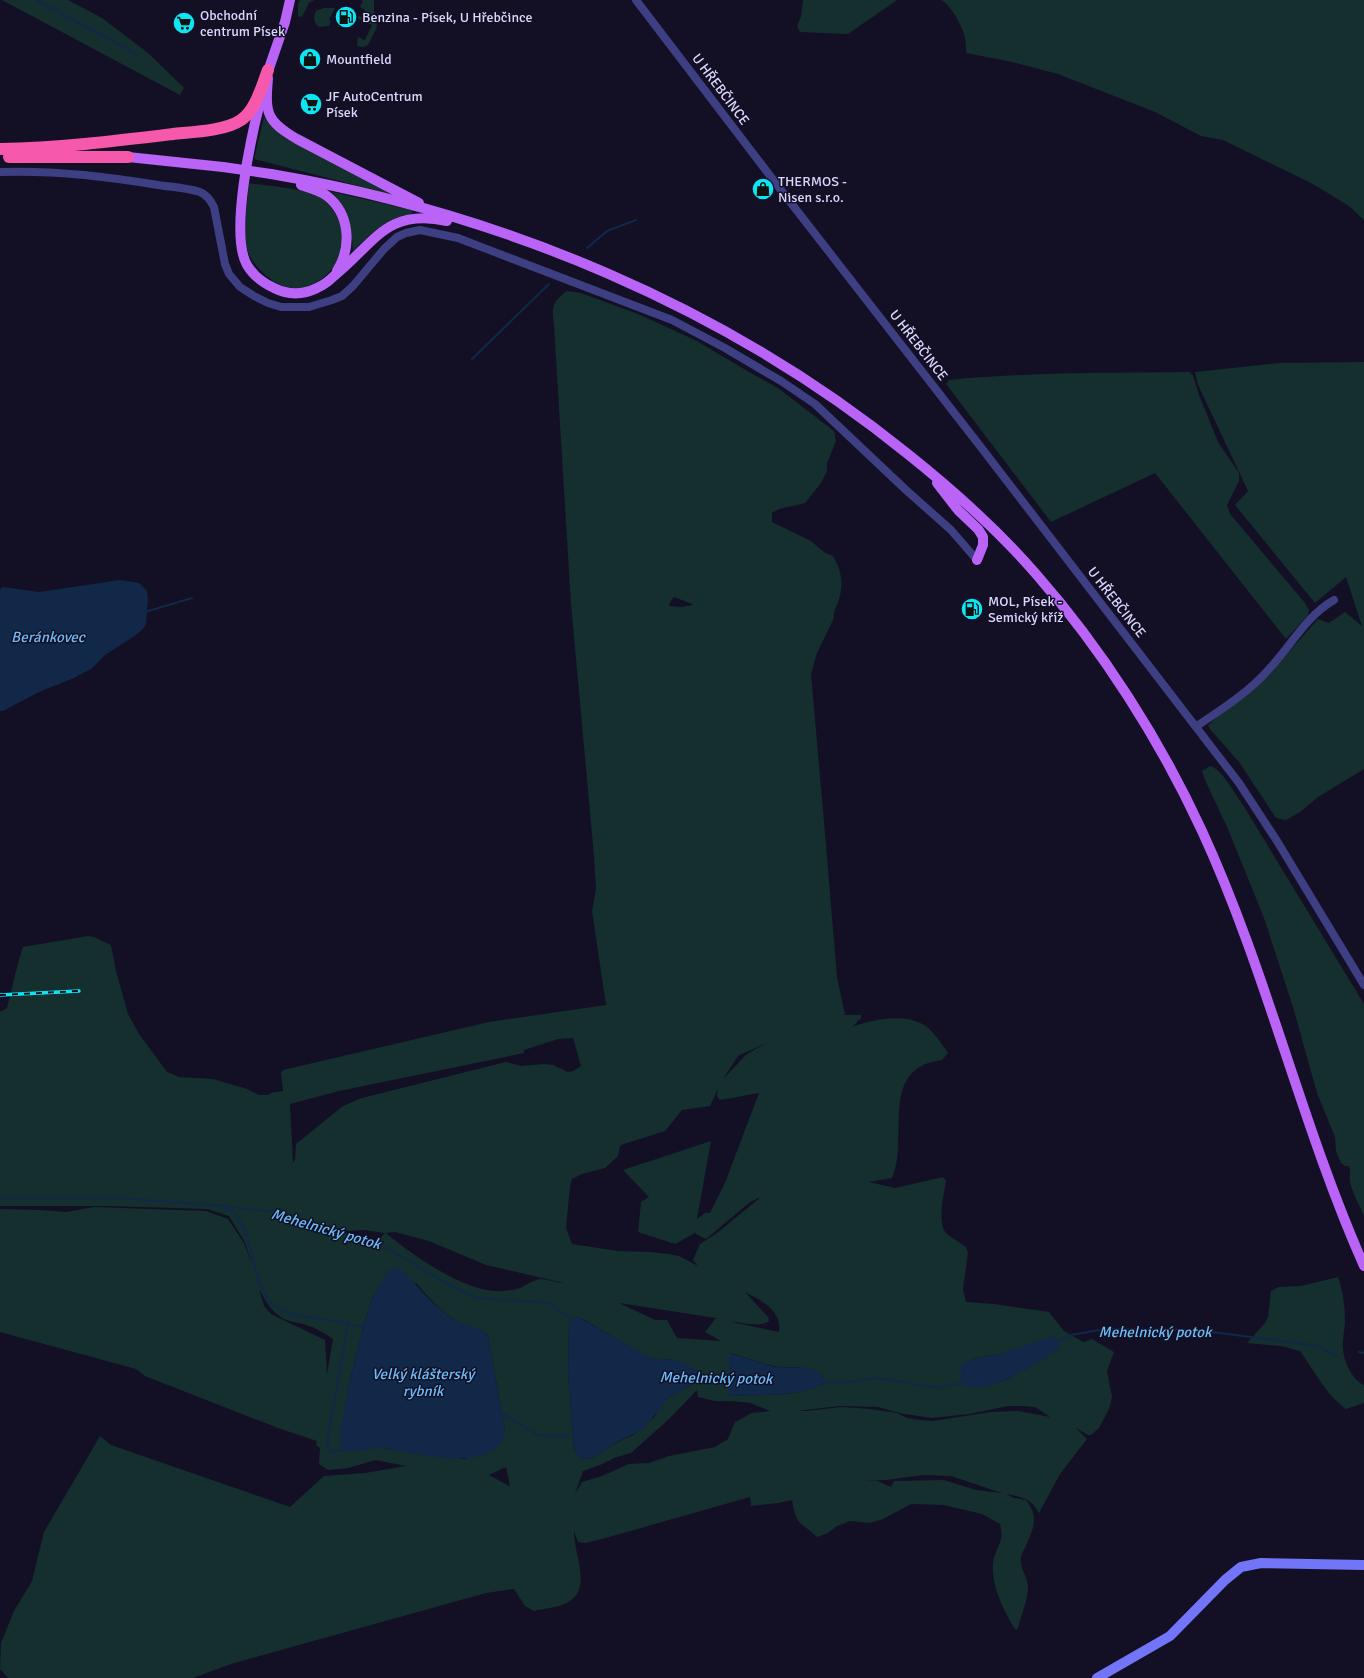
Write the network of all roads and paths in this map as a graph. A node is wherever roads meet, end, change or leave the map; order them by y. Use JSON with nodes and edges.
{"nodes":[{"id":1,"x":290,"y":0,"type":"edge"},
{"id":2,"x":296,"y":0,"type":"edge"},
{"id":3,"x":636,"y":0,"type":"edge"},
{"id":4,"x":285,"y":22,"type":"junction"},
{"id":5,"x":268,"y":70,"type":"junction"},
{"id":6,"x":0,"y":149,"type":"edge"},
{"id":7,"x":20,"y":149,"type":"junction"},
{"id":8,"x":0,"y":157,"type":"edge"},
{"id":9,"x":128,"y":157,"type":"junction"},
{"id":10,"x":0,"y":172,"type":"edge"},
{"id":11,"x":271,"y":174,"type":"junction"},
{"id":12,"x":440,"y":214,"type":"junction"},
{"id":13,"x":498,"y":232,"type":"junction"},
{"id":14,"x":333,"y":277,"type":"junction"},
{"id":15,"x":923,"y":466,"type":"junction"},
{"id":16,"x":977,"y":560,"type":"joint"},
{"id":17,"x":1334,"y":600,"type":"dead end"},
{"id":18,"x":1197,"y":726,"type":"junction"},
{"id":19,"x":1364,"y":985,"type":"edge"},
{"id":20,"x":1364,"y":1266,"type":"edge"},
{"id":21,"x":1364,"y":1565,"type":"edge"},
{"id":22,"x":1097,"y":1678,"type":"edge"}],
"edges":[{"from":1,"to":4,"type":"main road"},
{"from":2,"to":4,"type":"main road"},
{"from":3,"to":18,"type":"street","name":"U HŘEBČINCE"},
{"from":4,"to":5,"type":"main road"},
{"from":5,"to":7,"type":"highway"},
{"from":5,"to":12,"type":"main road"},
{"from":5,"to":14,"type":"main road"},
{"from":6,"to":7,"type":"highway"},
{"from":7,"to":9,"type":"highway"},
{"from":8,"to":9,"type":"highway"},
{"from":9,"to":11,"type":"main road","bridge":true},
{"from":10,"to":16,"type":"street"},
{"from":11,"to":12,"type":"main road"},
{"from":11,"to":14,"type":"main road"},
{"from":12,"to":13,"type":"main road"},
{"from":13,"to":14,"type":"main road"},
{"from":13,"to":15,"type":"main road"},
{"from":15,"to":16,"type":"main road"},
{"from":15,"to":20,"type":"main road"},
{"from":17,"to":18,"type":"street"},
{"from":18,"to":19,"type":"street","name":"U HŘEBČINCE"},
{"from":21,"to":22,"type":"street"}]}
